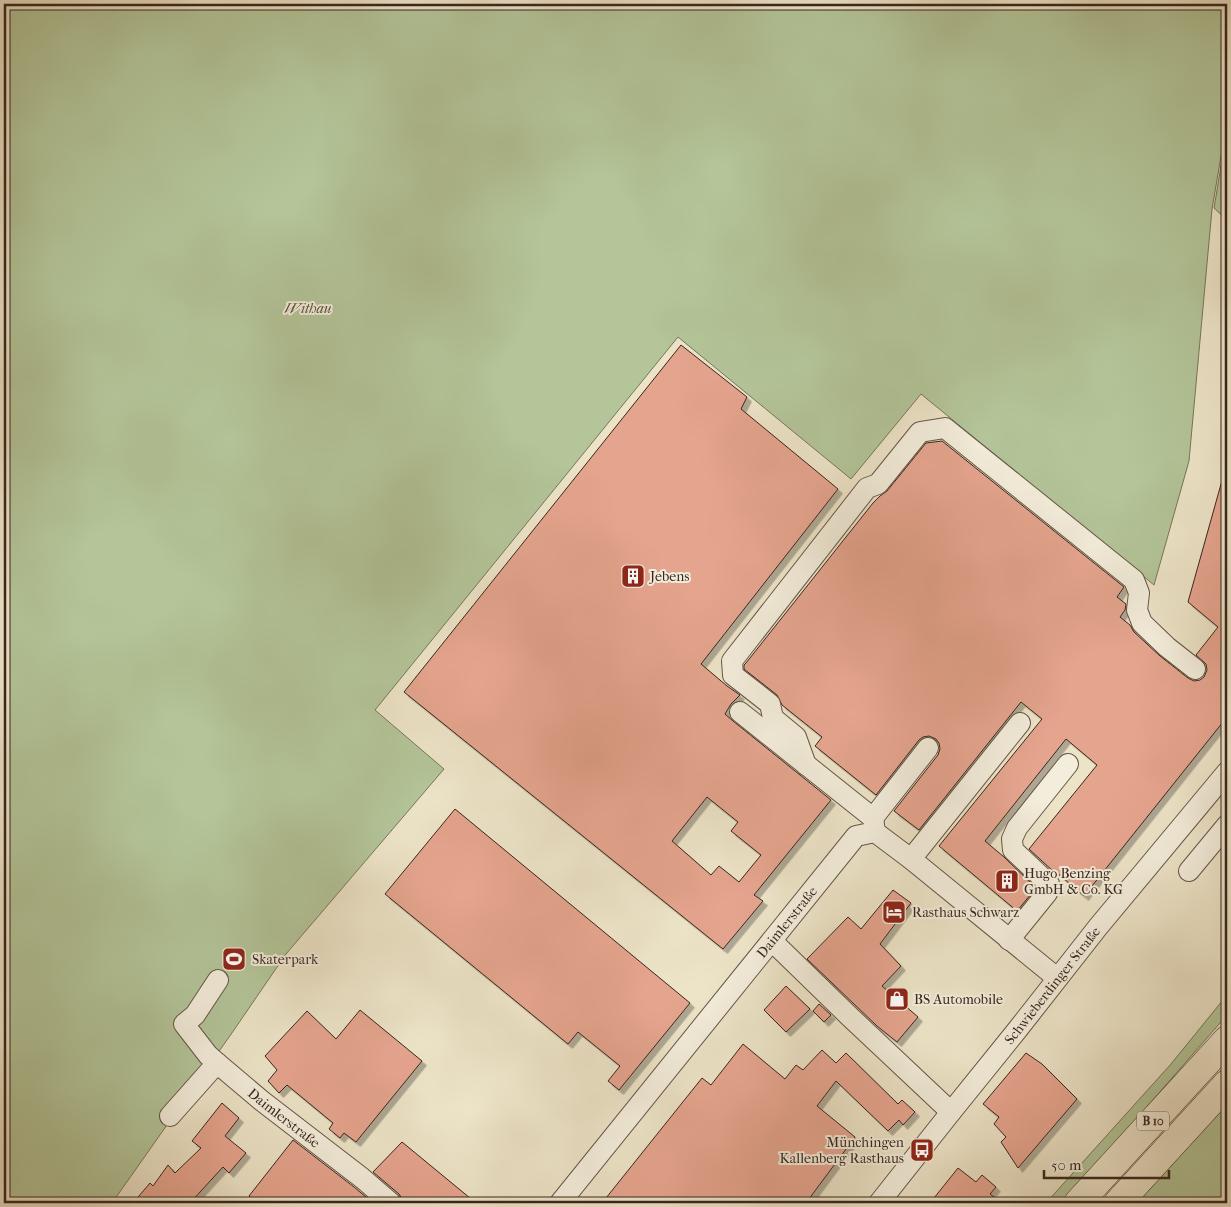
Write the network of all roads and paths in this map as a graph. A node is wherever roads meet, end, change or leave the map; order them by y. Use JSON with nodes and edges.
{"nodes":[{"id":1,"x":1194,"y":669,"type":"dead end"},
{"id":2,"x":740,"y":712,"type":"dead end"},
{"id":3,"x":1020,"y":723,"type":"dead end"},
{"id":4,"x":928,"y":748,"type":"dead end"},
{"id":5,"x":1068,"y":764,"type":"dead end"},
{"id":6,"x":806,"y":766,"type":"junction"},
{"id":7,"x":1227,"y":772,"type":"edge"},
{"id":8,"x":874,"y":825,"type":"junction"},
{"id":9,"x":1227,"y":825,"type":"edge"},
{"id":10,"x":911,"y":859,"type":"junction"},
{"id":11,"x":1190,"y":871,"type":"dead end"},
{"id":12,"x":1010,"y":940,"type":"junction"},
{"id":13,"x":772,"y":941,"type":"junction"},
{"id":14,"x":1057,"y":978,"type":"junction"},
{"id":15,"x":218,"y":980,"type":"dead end"},
{"id":16,"x":1227,"y":1040,"type":"edge"},
{"id":17,"x":217,"y":1063,"type":"junction"},
{"id":18,"x":1227,"y":1084,"type":"edge"},
{"id":19,"x":951,"y":1112,"type":"junction"},
{"id":20,"x":170,"y":1116,"type":"dead end"},
{"id":21,"x":391,"y":1203,"type":"edge"},
{"id":22,"x":560,"y":1203,"type":"edge"},
{"id":23,"x":879,"y":1203,"type":"edge"},
{"id":24,"x":1078,"y":1203,"type":"edge"},
{"id":25,"x":1118,"y":1203,"type":"edge"}],
"edges":[{"from":1,"to":6,"type":"street"},
{"from":2,"to":6,"type":"street"},
{"from":3,"to":10,"type":"street"},
{"from":4,"to":8,"type":"street"},
{"from":5,"to":12,"type":"street"},
{"from":6,"to":8,"type":"street"},
{"from":7,"to":14,"type":"street","name":"Schwieberdinger Straße"},
{"from":8,"to":10,"type":"street"},
{"from":8,"to":13,"type":"street","name":"Daimlerstraße"},
{"from":9,"to":11,"type":"street"},
{"from":10,"to":12,"type":"street"},
{"from":12,"to":14,"type":"street"},
{"from":13,"to":19,"type":"street"},
{"from":13,"to":22,"type":"street","name":"Daimlerstraße"},
{"from":14,"to":19,"type":"street","name":"Schwieberdinger Straße"},
{"from":15,"to":17,"type":"street","name":"Daimlerstraße"},
{"from":16,"to":24,"type":"highway","number":"B 10"},
{"from":17,"to":20,"type":"street"},
{"from":17,"to":21,"type":"street","name":"Daimlerstraße"},
{"from":18,"to":25,"type":"highway","number":"B 10"},
{"from":19,"to":23,"type":"street","name":"Schwieberdinger Straße"}]}
